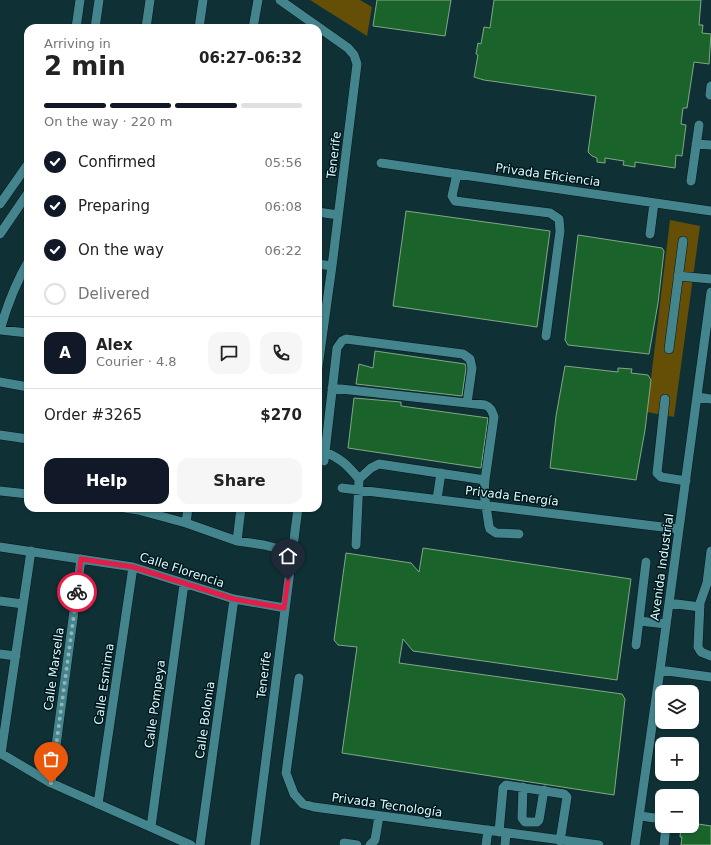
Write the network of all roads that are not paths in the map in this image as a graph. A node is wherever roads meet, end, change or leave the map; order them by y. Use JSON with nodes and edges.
{"nodes":[{"id":1,"x":80,"y":0,"type":"edge"},
{"id":2,"x":99,"y":0,"type":"edge"},
{"id":3,"x":150,"y":0,"type":"edge"},
{"id":4,"x":203,"y":0,"type":"edge"},
{"id":5,"x":258,"y":0,"type":"edge"},
{"id":6,"x":280,"y":0,"type":"edge"},
{"id":7,"x":77,"y":24,"type":"edge"},
{"id":8,"x":96,"y":24,"type":"edge"},
{"id":9,"x":147,"y":24,"type":"edge"},
{"id":10,"x":200,"y":24,"type":"edge"},
{"id":11,"x":255,"y":24,"type":"edge"},
{"id":12,"x":308,"y":24,"type":"edge"},
{"id":13,"x":322,"y":32,"type":"edge"},
{"id":14,"x":699,"y":125,"type":"dead end"},
{"id":15,"x":696,"y":144,"type":"junction"},
{"id":16,"x":711,"y":145,"type":"edge"},
{"id":17,"x":381,"y":163,"type":"dead end"},
{"id":18,"x":24,"y":169,"type":"edge"},
{"id":19,"x":457,"y":174,"type":"junction"},
{"id":20,"x":691,"y":181,"type":"dead end"},
{"id":21,"x":1,"y":199,"type":"edge"},
{"id":22,"x":24,"y":199,"type":"edge"},
{"id":23,"x":654,"y":203,"type":"junction"},
{"id":24,"x":711,"y":211,"type":"edge"},
{"id":25,"x":322,"y":213,"type":"edge"},
{"id":26,"x":338,"y":215,"type":"junction"},
{"id":27,"x":0,"y":234,"type":"edge"},
{"id":28,"x":650,"y":234,"type":"dead end"},
{"id":29,"x":683,"y":241,"type":"dead end"},
{"id":30,"x":322,"y":265,"type":"edge"},
{"id":31,"x":332,"y":266,"type":"junction"},
{"id":32,"x":678,"y":276,"type":"junction"},
{"id":33,"x":23,"y":278,"type":"edge"},
{"id":34,"x":711,"y":279,"type":"edge"},
{"id":35,"x":711,"y":292,"type":"edge"},
{"id":36,"x":0,"y":330,"type":"edge"},
{"id":37,"x":24,"y":333,"type":"edge"},
{"id":38,"x":708,"y":334,"type":"edge"},
{"id":39,"x":546,"y":336,"type":"dead end"},
{"id":40,"x":322,"y":338,"type":"edge"},
{"id":41,"x":669,"y":349,"type":"dead end"},
{"id":42,"x":707,"y":354,"type":"edge"},
{"id":43,"x":0,"y":382,"type":"edge"},
{"id":44,"x":24,"y":385,"type":"edge"},
{"id":45,"x":332,"y":388,"type":"junction"},
{"id":46,"x":698,"y":397,"type":"junction"},
{"id":47,"x":665,"y":398,"type":"dead end"},
{"id":48,"x":711,"y":399,"type":"edge"},
{"id":49,"x":467,"y":403,"type":"junction"},
{"id":50,"x":0,"y":435,"type":"edge"},
{"id":51,"x":24,"y":438,"type":"edge"},
{"id":52,"x":441,"y":473,"type":"junction"},
{"id":53,"x":359,"y":479,"type":"junction"},
{"id":54,"x":484,"y":480,"type":"junction"},
{"id":55,"x":686,"y":480,"type":"junction"},
{"id":56,"x":342,"y":488,"type":"dead end"},
{"id":57,"x":358,"y":490,"type":"junction"},
{"id":58,"x":0,"y":491,"type":"edge"},
{"id":59,"x":24,"y":494,"type":"edge"},
{"id":60,"x":437,"y":499,"type":"junction"},
{"id":61,"x":486,"y":506,"type":"junction"},
{"id":62,"x":148,"y":512,"type":"edge"},
{"id":63,"x":187,"y":512,"type":"edge"},
{"id":64,"x":241,"y":512,"type":"edge"},
{"id":65,"x":297,"y":512,"type":"edge"},
{"id":66,"x":186,"y":523,"type":"junction"},
{"id":67,"x":680,"y":529,"type":"junction"},
{"id":68,"x":519,"y":534,"type":"dead end"},
{"id":69,"x":237,"y":541,"type":"junction"},
{"id":70,"x":356,"y":545,"type":"dead end"},
{"id":71,"x":0,"y":547,"type":"edge"},
{"id":72,"x":31,"y":551,"type":"junction"},
{"id":73,"x":711,"y":551,"type":"edge"},
{"id":74,"x":292,"y":552,"type":"junction"},
{"id":75,"x":81,"y":559,"type":"junction"},
{"id":76,"x":646,"y":562,"type":"dead end"},
{"id":77,"x":133,"y":567,"type":"junction"},
{"id":78,"x":184,"y":584,"type":"junction"},
{"id":79,"x":234,"y":599,"type":"junction"},
{"id":80,"x":0,"y":601,"type":"edge"},
{"id":81,"x":669,"y":603,"type":"junction"},
{"id":82,"x":22,"y":604,"type":"junction"},
{"id":83,"x":700,"y":607,"type":"junction"},
{"id":84,"x":284,"y":608,"type":"junction"},
{"id":85,"x":639,"y":621,"type":"junction"},
{"id":86,"x":666,"y":624,"type":"junction"},
{"id":87,"x":636,"y":645,"type":"dead end"},
{"id":88,"x":0,"y":654,"type":"edge"},
{"id":89,"x":16,"y":656,"type":"junction"},
{"id":90,"x":711,"y":656,"type":"edge"},
{"id":91,"x":660,"y":670,"type":"junction"},
{"id":92,"x":711,"y":677,"type":"edge"},
{"id":93,"x":299,"y":678,"type":"dead end"},
{"id":94,"x":1,"y":754,"type":"edge"},
{"id":95,"x":51,"y":783,"type":"junction"},
{"id":96,"x":523,"y":788,"type":"junction"},
{"id":97,"x":544,"y":790,"type":"junction"},
{"id":98,"x":98,"y":804,"type":"junction"},
{"id":99,"x":379,"y":816,"type":"junction"},
{"id":100,"x":640,"y":816,"type":"junction"},
{"id":101,"x":655,"y":818,"type":"edge"},
{"id":102,"x":151,"y":827,"type":"junction"},
{"id":103,"x":488,"y":830,"type":"junction"},
{"id":104,"x":503,"y":832,"type":"junction"},
{"id":105,"x":665,"y":833,"type":"edge"},
{"id":106,"x":560,"y":841,"type":"junction"},
{"id":107,"x":344,"y":843,"type":"dead end"},
{"id":108,"x":191,"y":845,"type":"edge"},
{"id":109,"x":200,"y":845,"type":"edge"},
{"id":110,"x":255,"y":845,"type":"edge"},
{"id":111,"x":357,"y":845,"type":"edge"},
{"id":112,"x":370,"y":845,"type":"edge"},
{"id":113,"x":486,"y":845,"type":"edge"},
{"id":114,"x":504,"y":845,"type":"edge"},
{"id":115,"x":599,"y":845,"type":"edge"},
{"id":116,"x":635,"y":845,"type":"edge"},
{"id":117,"x":664,"y":845,"type":"edge"}],
"edges":[{"from":1,"to":7,"type":"street"},
{"from":2,"to":8,"type":"street"},
{"from":3,"to":9,"type":"street"},
{"from":4,"to":10,"type":"street"},
{"from":5,"to":11,"type":"street"},
{"from":6,"to":12,"type":"street"},
{"from":13,"to":26,"type":"street","name":"Tenerife"},
{"from":14,"to":15,"type":"street"},
{"from":15,"to":16,"type":"street"},
{"from":15,"to":20,"type":"street"},
{"from":17,"to":19,"type":"street","name":"Privada Eficiencia"},
{"from":18,"to":21,"type":"street"},
{"from":19,"to":23,"type":"street","name":"Privada Eficiencia"},
{"from":19,"to":39,"type":"street"},
{"from":22,"to":27,"type":"street"},
{"from":23,"to":24,"type":"street","name":"Privada Eficiencia"},
{"from":23,"to":28,"type":"street"},
{"from":25,"to":26,"type":"street"},
{"from":26,"to":31,"type":"street","name":"Tenerife"},
{"from":29,"to":32,"type":"street"},
{"from":30,"to":31,"type":"street"},
{"from":31,"to":40,"type":"street","name":"Tenerife"},
{"from":32,"to":34,"type":"street"},
{"from":32,"to":41,"type":"street"},
{"from":33,"to":36,"type":"street"},
{"from":35,"to":38,"type":"street","name":"Avenida Industrial"},
{"from":36,"to":37,"type":"street"},
{"from":38,"to":42,"type":"street","name":"Avenida Industrial"},
{"from":42,"to":46,"type":"street","name":"Avenida Industrial"},
{"from":43,"to":44,"type":"street"},
{"from":45,"to":49,"type":"street"},
{"from":45,"to":49,"type":"street"},
{"from":45,"to":53,"type":"street"},
{"from":46,"to":48,"type":"street"},
{"from":46,"to":55,"type":"street","name":"Avenida Industrial"},
{"from":47,"to":55,"type":"street"},
{"from":49,"to":54,"type":"street"},
{"from":50,"to":51,"type":"street"},
{"from":52,"to":53,"type":"street"},
{"from":52,"to":54,"type":"street"},
{"from":52,"to":60,"type":"street"},
{"from":53,"to":57,"type":"street"},
{"from":54,"to":61,"type":"street"},
{"from":55,"to":67,"type":"street","name":"Avenida Industrial"},
{"from":56,"to":57,"type":"street","name":"Privada Energía"},
{"from":57,"to":60,"type":"street","name":"Privada Energía"},
{"from":57,"to":70,"type":"street"},
{"from":58,"to":59,"type":"street"},
{"from":60,"to":61,"type":"street","name":"Privada Energía"},
{"from":61,"to":67,"type":"street","name":"Privada Energía"},
{"from":61,"to":68,"type":"street"},
{"from":62,"to":66,"type":"street"},
{"from":63,"to":66,"type":"street"},
{"from":64,"to":69,"type":"street"},
{"from":65,"to":74,"type":"street","name":"Tenerife"},
{"from":66,"to":69,"type":"street"},
{"from":67,"to":81,"type":"street","name":"Avenida Industrial"},
{"from":69,"to":74,"type":"street"},
{"from":71,"to":72,"type":"street","name":"Calle Florencia"},
{"from":72,"to":75,"type":"street","name":"Calle Florencia"},
{"from":72,"to":82,"type":"street"},
{"from":73,"to":83,"type":"street"},
{"from":74,"to":84,"type":"street","name":"Tenerife"},
{"from":75,"to":77,"type":"street","name":"Calle Florencia"},
{"from":75,"to":95,"type":"street","name":"Calle Marsella"},
{"from":76,"to":85,"type":"street"},
{"from":77,"to":78,"type":"street","name":"Calle Florencia"},
{"from":77,"to":98,"type":"street","name":"Calle Esmirna"},
{"from":78,"to":79,"type":"street","name":"Calle Florencia"},
{"from":78,"to":102,"type":"street","name":"Calle Pompeya"},
{"from":79,"to":84,"type":"street","name":"Calle Florencia"},
{"from":79,"to":109,"type":"street","name":"Calle Bolonia"},
{"from":80,"to":82,"type":"street"},
{"from":81,"to":83,"type":"street"},
{"from":81,"to":86,"type":"street","name":"Avenida Industrial"},
{"from":82,"to":89,"type":"street"},
{"from":83,"to":90,"type":"street"},
{"from":84,"to":110,"type":"street","name":"Tenerife"},
{"from":85,"to":86,"type":"street"},
{"from":85,"to":87,"type":"street"},
{"from":86,"to":91,"type":"street","name":"Avenida Industrial"},
{"from":88,"to":89,"type":"street"},
{"from":89,"to":94,"type":"street"},
{"from":91,"to":92,"type":"street"},
{"from":91,"to":100,"type":"street","name":"Avenida Industrial"},
{"from":93,"to":99,"type":"street","name":"Privada Tecnología"},
{"from":94,"to":95,"type":"street"},
{"from":95,"to":98,"type":"street"},
{"from":96,"to":97,"type":"street"},
{"from":96,"to":97,"type":"street"},
{"from":96,"to":104,"type":"street"},
{"from":97,"to":106,"type":"street"},
{"from":98,"to":102,"type":"street"},
{"from":99,"to":103,"type":"street","name":"Privada Tecnología"},
{"from":99,"to":112,"type":"street"},
{"from":100,"to":101,"type":"street"},
{"from":100,"to":116,"type":"street","name":"Avenida Industrial"},
{"from":102,"to":108,"type":"street"},
{"from":103,"to":104,"type":"street","name":"Privada Tecnología"},
{"from":103,"to":113,"type":"street"},
{"from":104,"to":106,"type":"street","name":"Privada Tecnología"},
{"from":104,"to":114,"type":"street"},
{"from":105,"to":117,"type":"street"},
{"from":106,"to":115,"type":"street","name":"Privada Tecnología"},
{"from":107,"to":111,"type":"street"}]}
